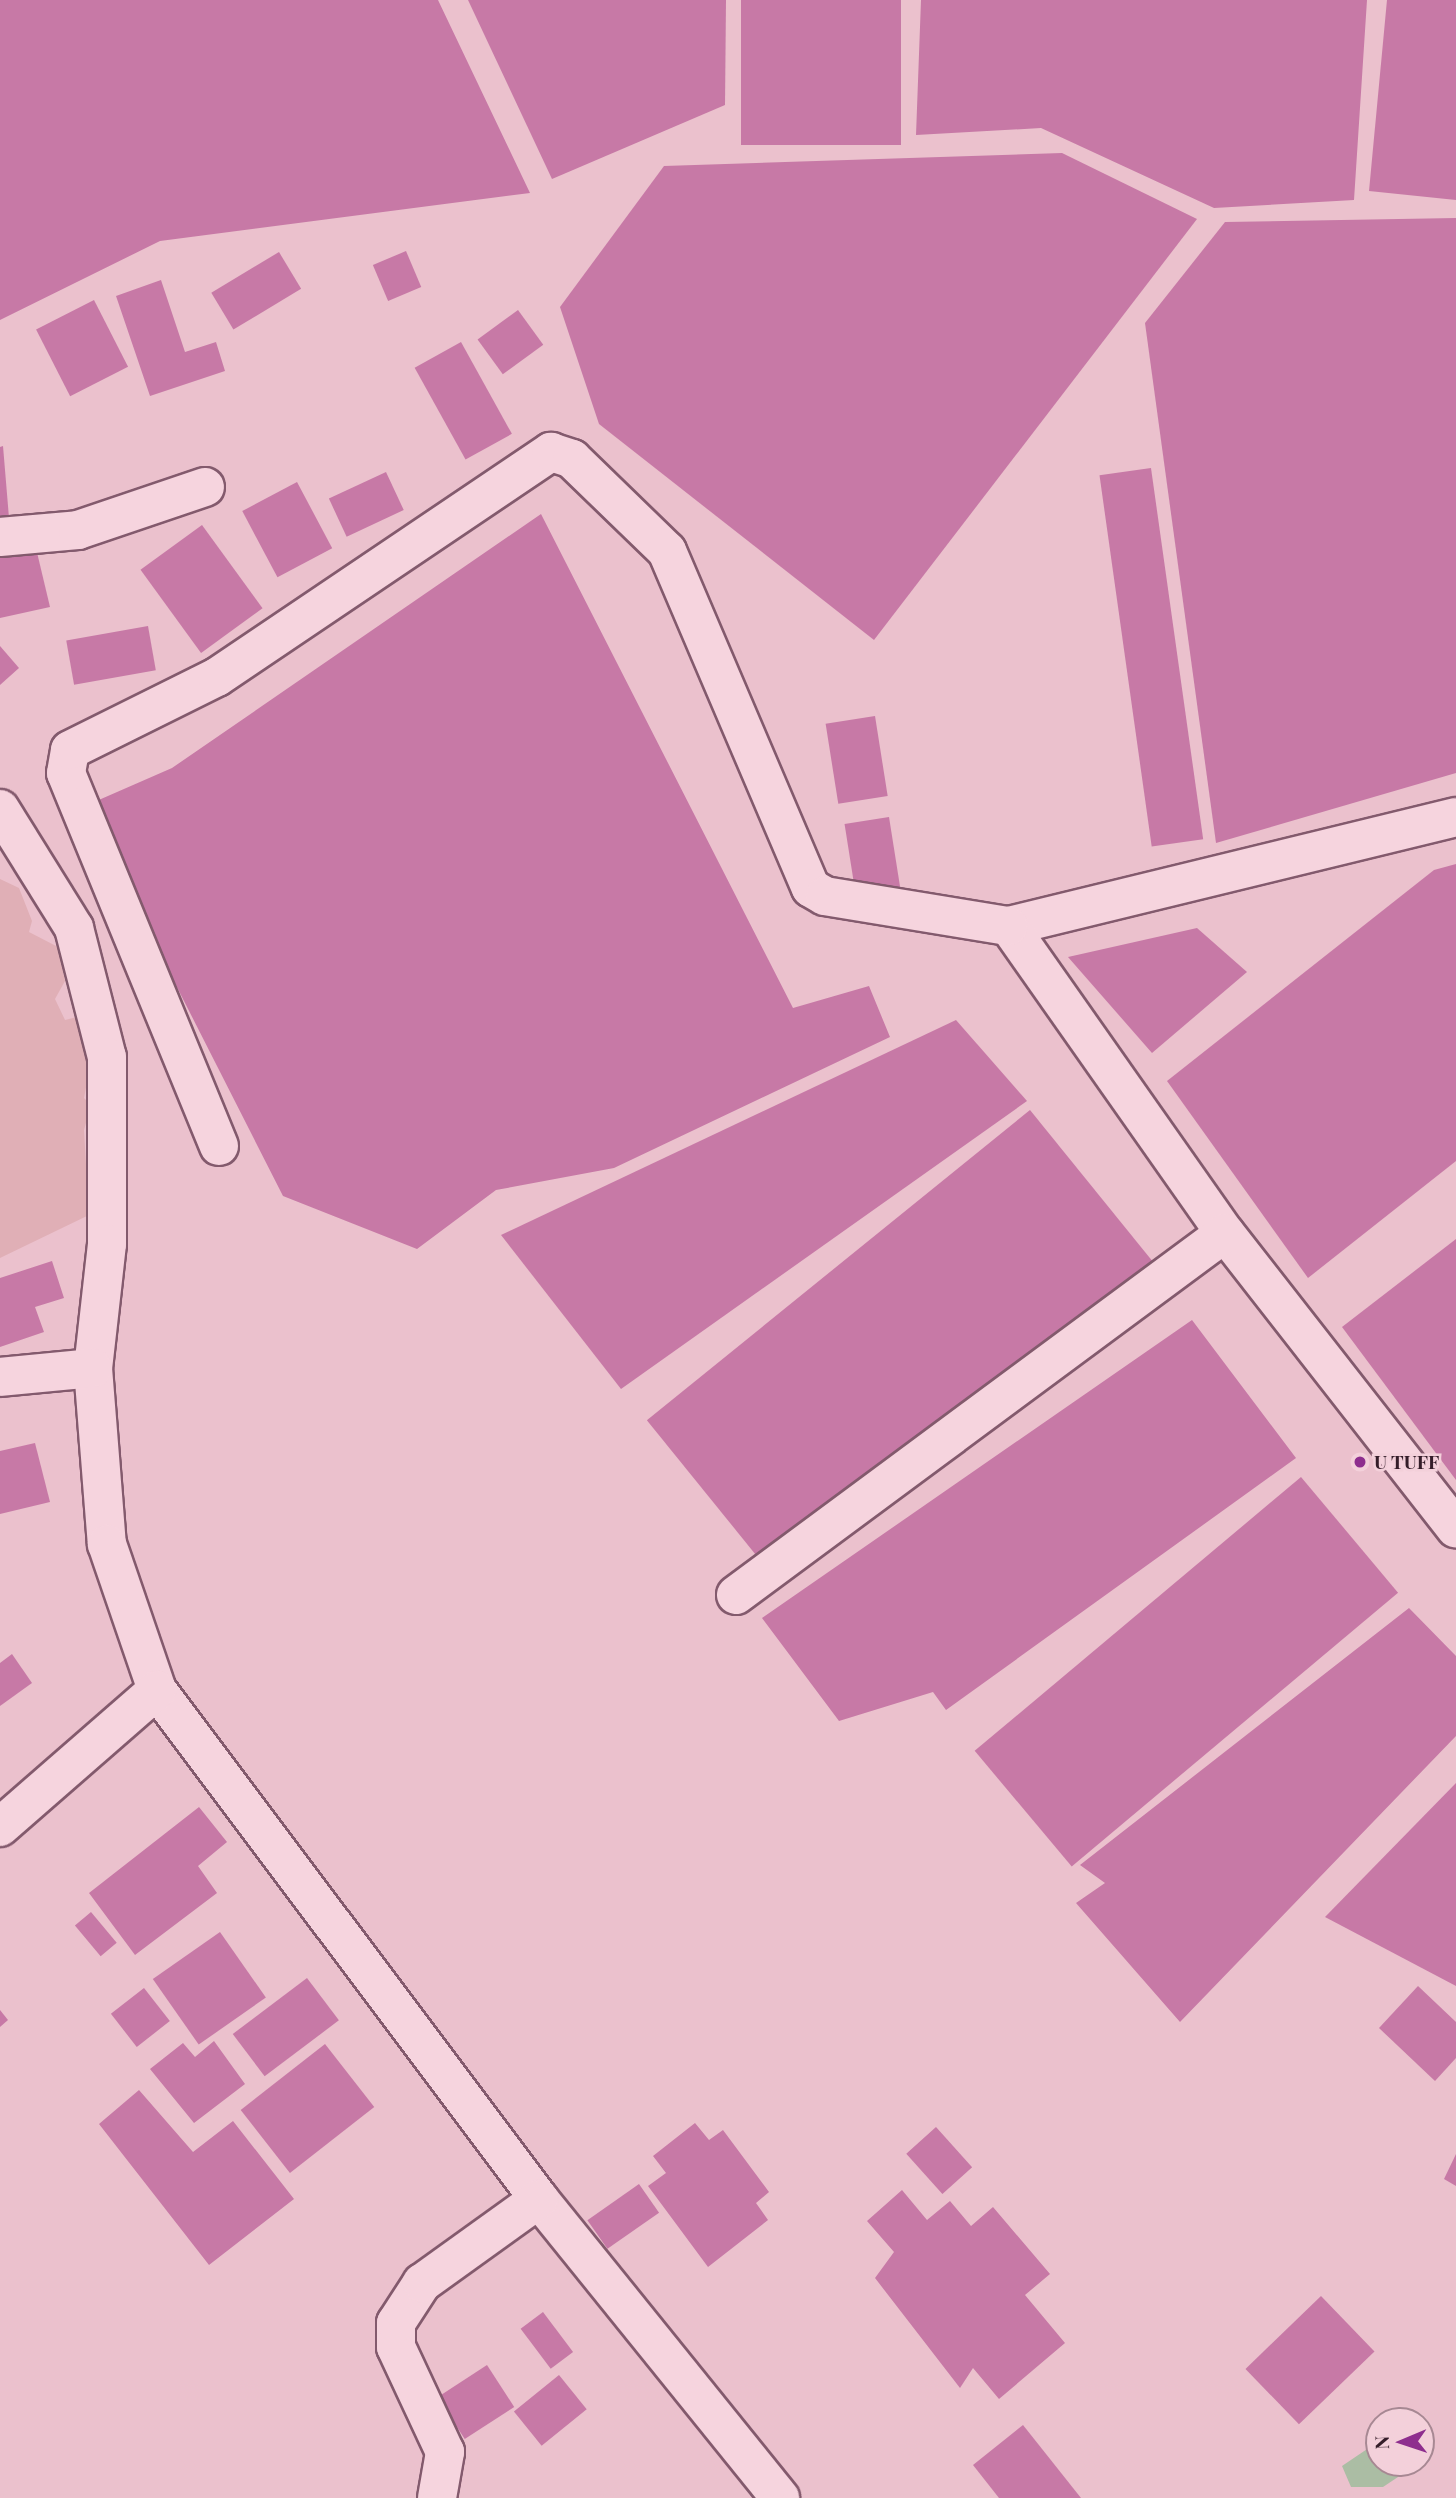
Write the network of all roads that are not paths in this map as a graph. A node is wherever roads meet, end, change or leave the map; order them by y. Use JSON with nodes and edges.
{"nodes":[{"id":1,"x":205,"y":487,"type":"dead end"},
{"id":2,"x":0,"y":537,"type":"edge"},
{"id":3,"x":0,"y":809,"type":"edge"},
{"id":4,"x":1456,"y":817,"type":"edge"},
{"id":5,"x":1009,"y":926,"type":"junction"},
{"id":6,"x":219,"y":1146,"type":"dead end"},
{"id":7,"x":1225,"y":1233,"type":"junction"},
{"id":8,"x":93,"y":1368,"type":"junction"},
{"id":9,"x":0,"y":1377,"type":"edge"},
{"id":10,"x":1456,"y":1529,"type":"edge"},
{"id":11,"x":736,"y":1595,"type":"dead end"},
{"id":12,"x":157,"y":1690,"type":"junction"},
{"id":13,"x":0,"y":1827,"type":"edge"},
{"id":14,"x":539,"y":2199,"type":"junction"},
{"id":15,"x":436,"y":2498,"type":"edge"},
{"id":16,"x":780,"y":2498,"type":"edge"}],
"edges":[{"from":1,"to":2,"type":"street"},
{"from":3,"to":8,"type":"street"},
{"from":4,"to":5,"type":"street"},
{"from":5,"to":6,"type":"street"},
{"from":5,"to":7,"type":"street"},
{"from":7,"to":10,"type":"street"},
{"from":7,"to":11,"type":"street"},
{"from":8,"to":9,"type":"street"},
{"from":8,"to":12,"type":"street"},
{"from":12,"to":13,"type":"street"},
{"from":12,"to":14,"type":"street"},
{"from":14,"to":15,"type":"street"},
{"from":14,"to":16,"type":"street"}]}
